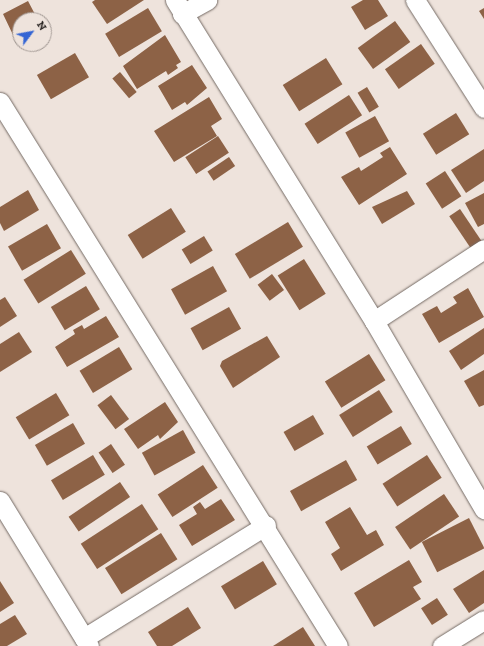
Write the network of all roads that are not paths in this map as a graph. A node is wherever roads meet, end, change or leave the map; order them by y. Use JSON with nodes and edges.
{"nodes":[{"id":1,"x":207,"y":0,"type":"edge"},
{"id":2,"x":415,"y":0,"type":"edge"},
{"id":3,"x":178,"y":7,"type":"edge"},
{"id":4,"x":0,"y":102,"type":"edge"},
{"id":5,"x":484,"y":108,"type":"edge"},
{"id":6,"x":484,"y":249,"type":"edge"},
{"id":7,"x":374,"y":321,"type":"junction"},
{"id":8,"x":0,"y":501,"type":"edge"},
{"id":9,"x":484,"y":509,"type":"edge"},
{"id":10,"x":266,"y":525,"type":"junction"},
{"id":11,"x":484,"y":620,"type":"edge"},
{"id":12,"x":86,"y":642,"type":"edge"},
{"id":13,"x":338,"y":646,"type":"edge"},
{"id":14,"x":442,"y":646,"type":"edge"}],
"edges":[{"from":1,"to":3,"type":"street"},
{"from":2,"to":5,"type":"street"},
{"from":3,"to":7,"type":"street"},
{"from":4,"to":10,"type":"street"},
{"from":6,"to":7,"type":"street"},
{"from":7,"to":9,"type":"street"},
{"from":8,"to":12,"type":"street"},
{"from":10,"to":12,"type":"street"},
{"from":10,"to":13,"type":"street"},
{"from":11,"to":14,"type":"street"}]}
